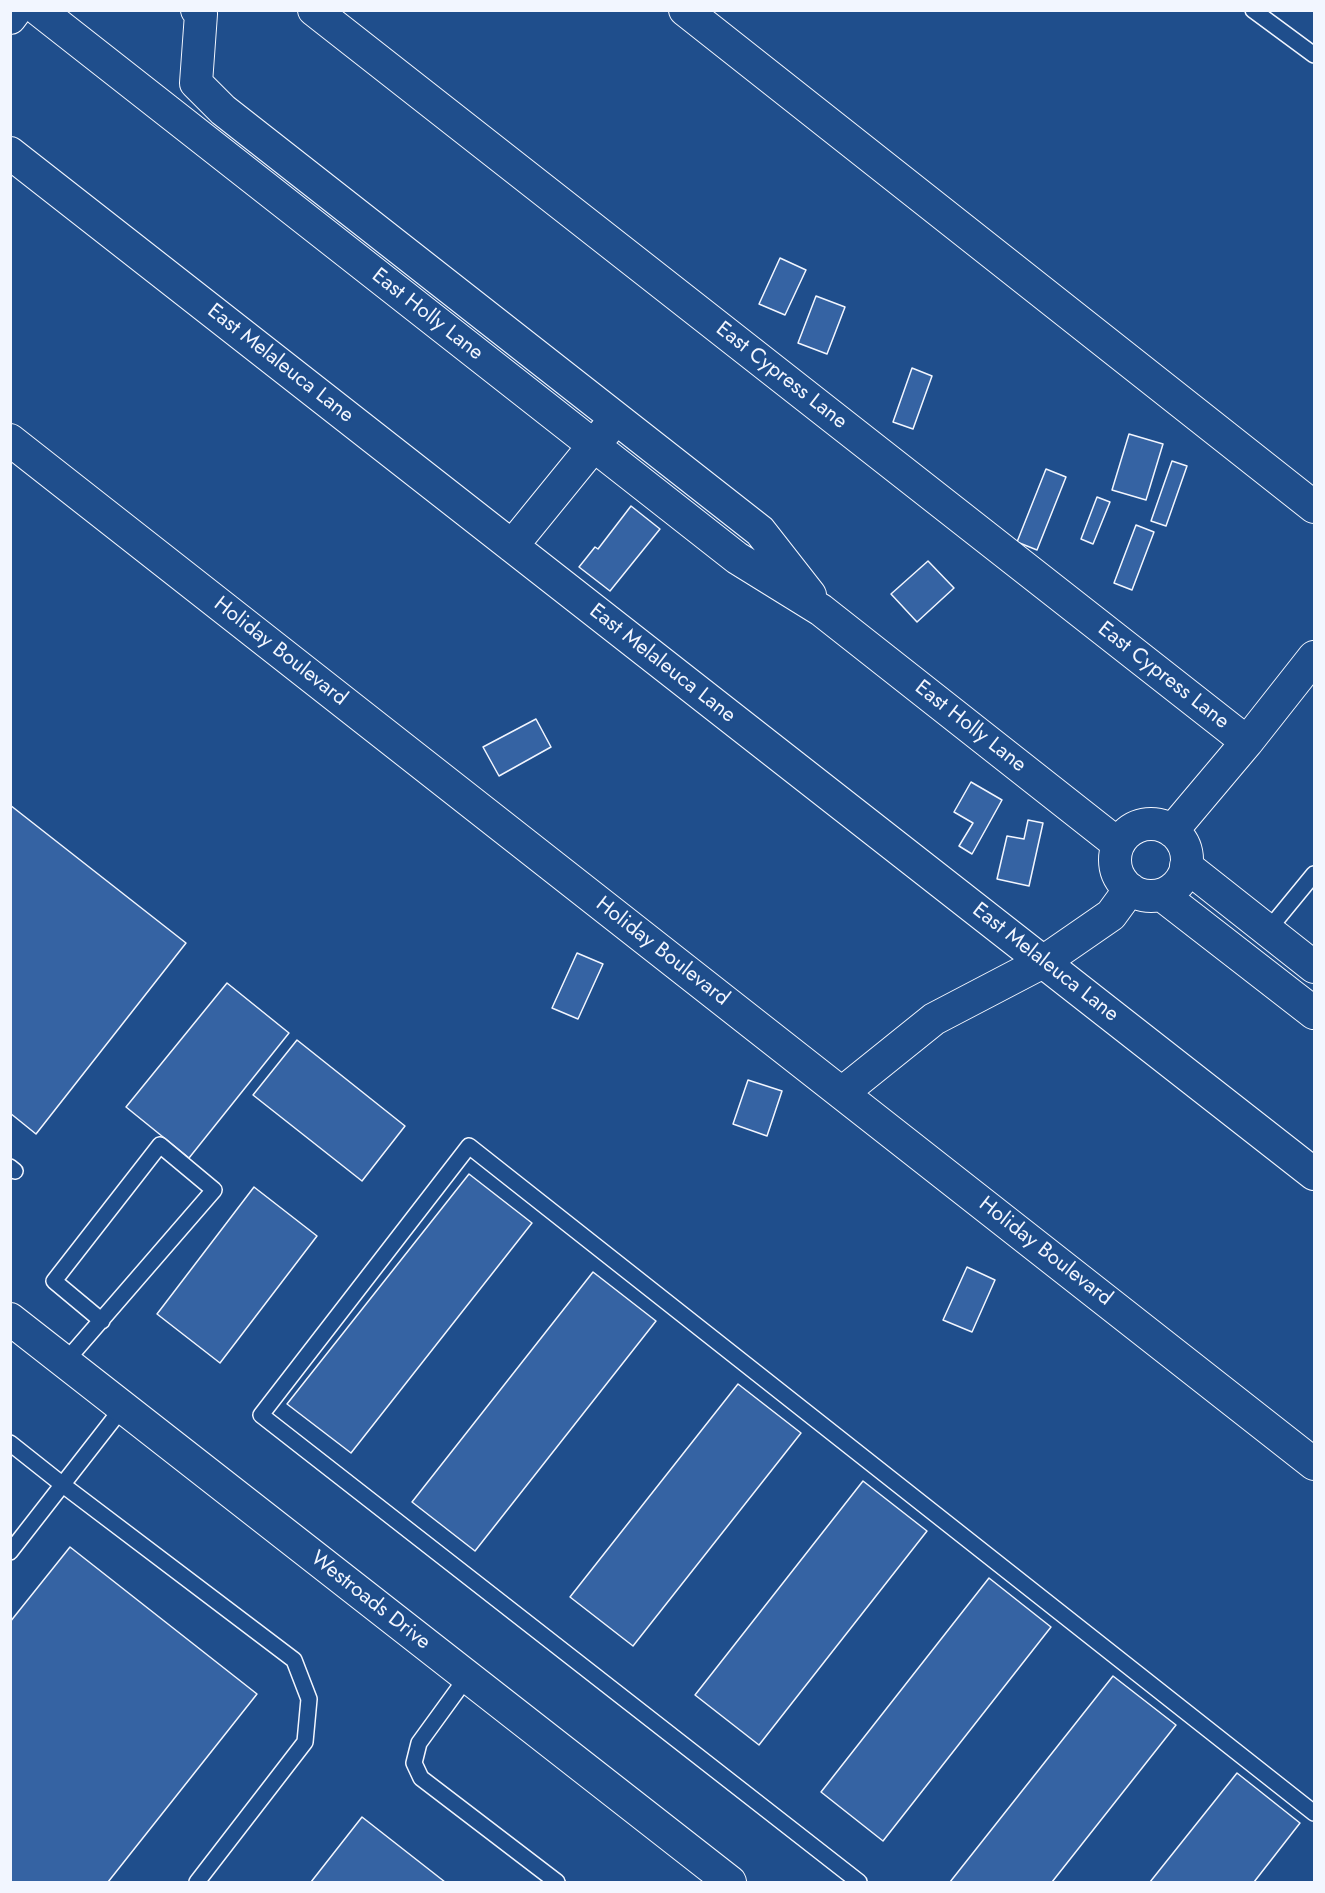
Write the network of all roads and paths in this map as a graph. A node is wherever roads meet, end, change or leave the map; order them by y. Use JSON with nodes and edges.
{"nodes":[{"id":1,"x":16,"y":10,"type":"edge"},
{"id":2,"x":39,"y":10,"type":"edge"},
{"id":3,"x":196,"y":10,"type":"edge"},
{"id":4,"x":315,"y":10,"type":"edge"},
{"id":5,"x":685,"y":10,"type":"edge"},
{"id":6,"x":1253,"y":10,"type":"edge"},
{"id":7,"x":10,"y":18,"type":"edge"},
{"id":8,"x":1314,"y":55,"type":"edge"},
{"id":9,"x":10,"y":153,"type":"edge"},
{"id":10,"x":616,"y":418,"type":"junction"},
{"id":11,"x":10,"y":440,"type":"edge"},
{"id":12,"x":594,"y":445,"type":"junction"},
{"id":13,"x":1314,"y":507,"type":"edge"},
{"id":14,"x":512,"y":546,"type":"junction"},
{"id":15,"x":821,"y":610,"type":"junction"},
{"id":16,"x":1314,"y":657,"type":"edge"},
{"id":17,"x":1247,"y":742,"type":"junction"},
{"id":18,"x":1172,"y":831,"type":"junction"},
{"id":19,"x":1118,"y":844,"type":"junction"},
{"id":20,"x":1186,"y":866,"type":"junction"},
{"id":21,"x":1314,"y":874,"type":"edge"},
{"id":22,"x":1130,"y":889,"type":"junction"},
{"id":23,"x":1162,"y":895,"type":"junction"},
{"id":24,"x":1268,"y":930,"type":"junction"},
{"id":25,"x":1043,"y":962,"type":"junction"},
{"id":26,"x":1314,"y":967,"type":"edge"},
{"id":27,"x":1314,"y":1013,"type":"edge"},
{"id":28,"x":842,"y":1093,"type":"junction"},
{"id":29,"x":1314,"y":1174,"type":"edge"},
{"id":30,"x":10,"y":1319,"type":"edge"},
{"id":31,"x":102,"y":1321,"type":"junction"},
{"id":32,"x":65,"y":1362,"type":"junction"},
{"id":33,"x":123,"y":1407,"type":"junction"},
{"id":34,"x":10,"y":1443,"type":"edge"},
{"id":35,"x":1314,"y":1464,"type":"edge"},
{"id":36,"x":63,"y":1485,"type":"junction"},
{"id":37,"x":10,"y":1552,"type":"edge"},
{"id":38,"x":467,"y":1677,"type":"junction"},
{"id":39,"x":1314,"y":1813,"type":"edge"},
{"id":40,"x":197,"y":1882,"type":"edge"},
{"id":41,"x":557,"y":1882,"type":"edge"},
{"id":42,"x":730,"y":1882,"type":"edge"},
{"id":43,"x":859,"y":1882,"type":"edge"}],
"edges":[{"from":1,"to":7,"type":"street"},
{"from":2,"to":12,"type":"street","name":"East Holly Lane"},
{"from":3,"to":10,"type":"street","name":"East Holly Lane"},
{"from":4,"to":17,"type":"street","name":"East Cypress Lane"},
{"from":5,"to":13,"type":"street"},
{"from":6,"to":8,"type":"lane"},
{"from":9,"to":14,"type":"street","name":"East Melaleuca Lane"},
{"from":10,"to":12,"type":"street"},
{"from":10,"to":15,"type":"street","name":"East Holly Lane"},
{"from":11,"to":28,"type":"street","name":"Holiday Boulevard"},
{"from":12,"to":14,"type":"street"},
{"from":12,"to":15,"type":"street","name":"East Holly Lane"},
{"from":14,"to":25,"type":"street","name":"East Melaleuca Lane"},
{"from":15,"to":19,"type":"street","name":"East Holly Lane"},
{"from":16,"to":17,"type":"street"},
{"from":17,"to":18,"type":"street"},
{"from":18,"to":19,"type":"street"},
{"from":18,"to":20,"type":"street"},
{"from":19,"to":22,"type":"street"},
{"from":20,"to":23,"type":"street"},
{"from":20,"to":24,"type":"street"},
{"from":21,"to":24,"type":"lane"},
{"from":22,"to":23,"type":"street"},
{"from":22,"to":25,"type":"street"},
{"from":23,"to":27,"type":"street"},
{"from":24,"to":26,"type":"street"},
{"from":25,"to":28,"type":"street"},
{"from":25,"to":29,"type":"street","name":"East Melaleuca Lane"},
{"from":28,"to":35,"type":"street","name":"Holiday Boulevard"},
{"from":30,"to":32,"type":"street","name":"Westroads Drive"},
{"from":31,"to":31,"type":"lane"},
{"from":31,"to":32,"type":"lane"},
{"from":32,"to":33,"type":"street","name":"Westroads Drive"},
{"from":33,"to":36,"type":"lane"},
{"from":33,"to":38,"type":"street","name":"Westroads Drive"},
{"from":34,"to":36,"type":"lane"},
{"from":36,"to":37,"type":"lane"},
{"from":36,"to":40,"type":"lane"},
{"from":38,"to":41,"type":"lane"},
{"from":38,"to":42,"type":"street","name":"Westroads Drive"},
{"from":39,"to":43,"type":"lane"}]}
